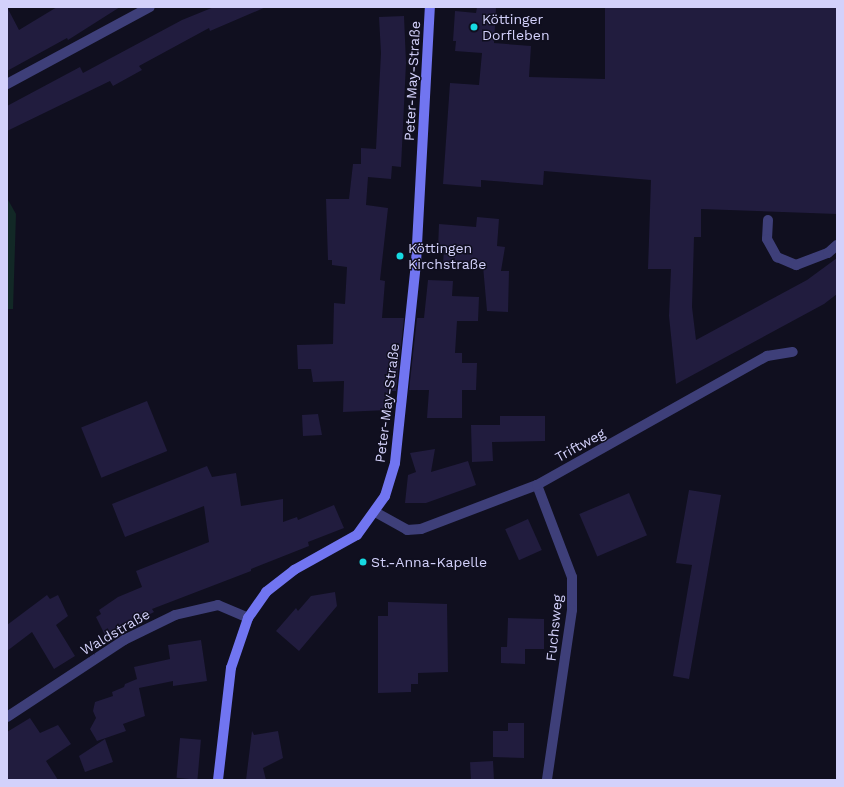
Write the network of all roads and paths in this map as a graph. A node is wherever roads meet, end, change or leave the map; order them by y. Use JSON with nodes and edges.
{"nodes":[{"id":1,"x":150,"y":7,"type":"edge"},
{"id":2,"x":430,"y":7,"type":"edge"},
{"id":3,"x":7,"y":84,"type":"edge"},
{"id":4,"x":768,"y":220,"type":"dead end"},
{"id":5,"x":837,"y":245,"type":"edge"},
{"id":6,"x":793,"y":352,"type":"dead end"},
{"id":7,"x":537,"y":485,"type":"junction"},
{"id":8,"x":376,"y":512,"type":"junction"},
{"id":9,"x":248,"y":618,"type":"junction"},
{"id":10,"x":7,"y":717,"type":"edge"},
{"id":11,"x":218,"y":780,"type":"edge"},
{"id":12,"x":547,"y":780,"type":"edge"}],
"edges":[{"from":1,"to":3,"type":"street"},
{"from":2,"to":8,"type":"main road","name":"Peter-May-Straße"},
{"from":4,"to":5,"type":"street"},
{"from":6,"to":7,"type":"street","name":"Triftweg"},
{"from":7,"to":8,"type":"street","name":"Triftweg"},
{"from":7,"to":12,"type":"street","name":"Fuchsweg"},
{"from":8,"to":9,"type":"main road","name":"Peter-May-Straße"},
{"from":9,"to":10,"type":"street","name":"Waldstraße"},
{"from":9,"to":11,"type":"main road","name":"Peter-May-Straße"}]}
